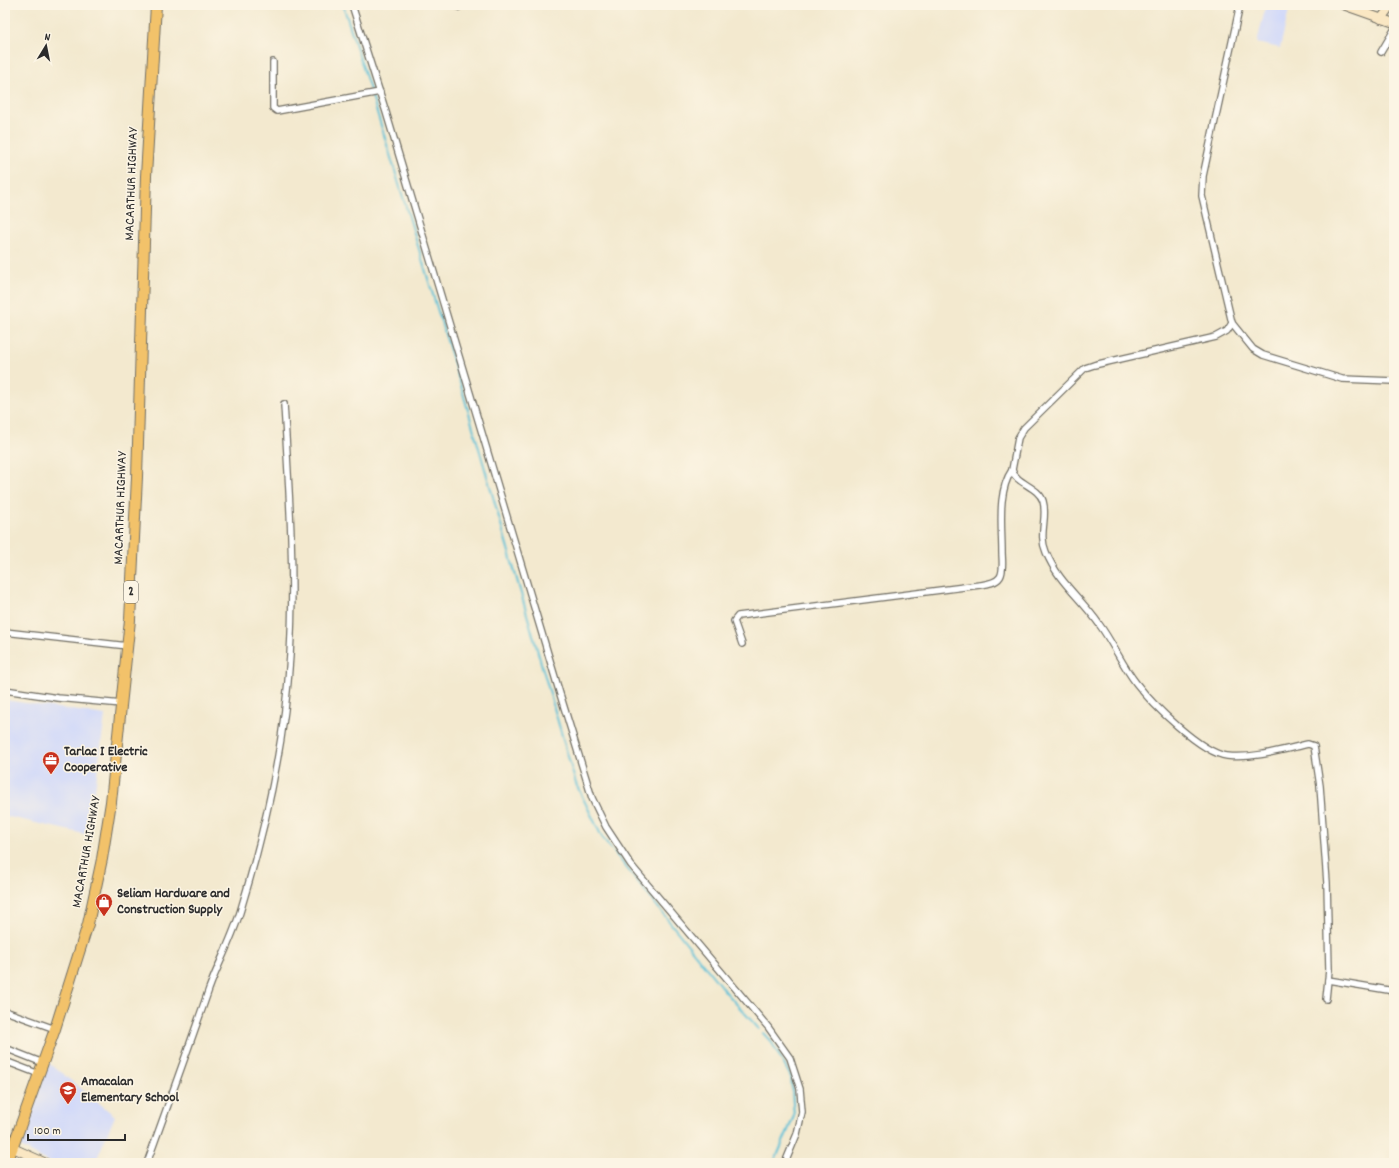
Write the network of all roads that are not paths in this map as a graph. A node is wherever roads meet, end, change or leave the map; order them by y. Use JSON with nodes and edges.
{"nodes":[{"id":1,"x":156,"y":5,"type":"edge"},
{"id":2,"x":352,"y":5,"type":"edge"},
{"id":3,"x":1240,"y":5,"type":"edge"},
{"id":4,"x":1343,"y":5,"type":"edge"},
{"id":5,"x":1392,"y":5,"type":"edge"},
{"id":6,"x":1381,"y":18,"type":"junction"},
{"id":7,"x":1394,"y":23,"type":"edge"},
{"id":8,"x":1394,"y":30,"type":"edge"},
{"id":9,"x":1381,"y":52,"type":"dead end"},
{"id":10,"x":273,"y":62,"type":"dead end"},
{"id":11,"x":380,"y":92,"type":"junction"},
{"id":12,"x":1232,"y":323,"type":"junction"},
{"id":13,"x":1394,"y":381,"type":"edge"},
{"id":14,"x":284,"y":404,"type":"dead end"},
{"id":15,"x":1012,"y":470,"type":"junction"},
{"id":16,"x":5,"y":632,"type":"edge"},
{"id":17,"x":742,"y":644,"type":"dead end"},
{"id":18,"x":128,"y":646,"type":"junction"},
{"id":19,"x":5,"y":690,"type":"edge"},
{"id":20,"x":122,"y":704,"type":"junction"},
{"id":21,"x":1328,"y":980,"type":"junction"},
{"id":22,"x":1394,"y":991,"type":"edge"},
{"id":23,"x":1326,"y":998,"type":"dead end"},
{"id":24,"x":5,"y":1011,"type":"edge"},
{"id":25,"x":55,"y":1029,"type":"junction"},
{"id":26,"x":5,"y":1048,"type":"edge"},
{"id":27,"x":5,"y":1061,"type":"edge"},
{"id":28,"x":43,"y":1063,"type":"junction"},
{"id":29,"x":39,"y":1074,"type":"junction"},
{"id":30,"x":9,"y":1146,"type":"edge"},
{"id":31,"x":7,"y":1163,"type":"edge"},
{"id":32,"x":46,"y":1163,"type":"edge"},
{"id":33,"x":147,"y":1163,"type":"edge"},
{"id":34,"x":785,"y":1163,"type":"edge"}],
"edges":[{"from":1,"to":18,"type":"highway","name":"MACARTHUR HIGHWAY","number":"2"},
{"from":2,"to":11,"type":"street"},
{"from":3,"to":12,"type":"street"},
{"from":4,"to":6,"type":"main road"},
{"from":5,"to":6,"type":"main road"},
{"from":6,"to":7,"type":"main road"},
{"from":8,"to":9,"type":"street"},
{"from":10,"to":11,"type":"street"},
{"from":11,"to":34,"type":"street"},
{"from":12,"to":13,"type":"street"},
{"from":12,"to":15,"type":"street"},
{"from":14,"to":33,"type":"street"},
{"from":15,"to":17,"type":"street"},
{"from":15,"to":21,"type":"street"},
{"from":16,"to":18,"type":"street"},
{"from":18,"to":20,"type":"highway","name":"MACARTHUR HIGHWAY","number":"2"},
{"from":19,"to":20,"type":"street"},
{"from":20,"to":25,"type":"highway","name":"MACARTHUR HIGHWAY","number":"2"},
{"from":21,"to":22,"type":"street"},
{"from":21,"to":23,"type":"street"},
{"from":24,"to":25,"type":"street"},
{"from":25,"to":28,"type":"highway","name":"MACARTHUR HIGHWAY","number":"2"},
{"from":26,"to":28,"type":"street"},
{"from":27,"to":29,"type":"street"},
{"from":28,"to":29,"type":"highway","name":"MACARTHUR HIGHWAY","number":"2"},
{"from":29,"to":30,"type":"highway","name":"MACARTHUR HIGHWAY","number":"2"},
{"from":30,"to":31,"type":"highway","name":"MACARTHUR HIGHWAY","number":"2"},
{"from":30,"to":32,"type":"main road"}]}
